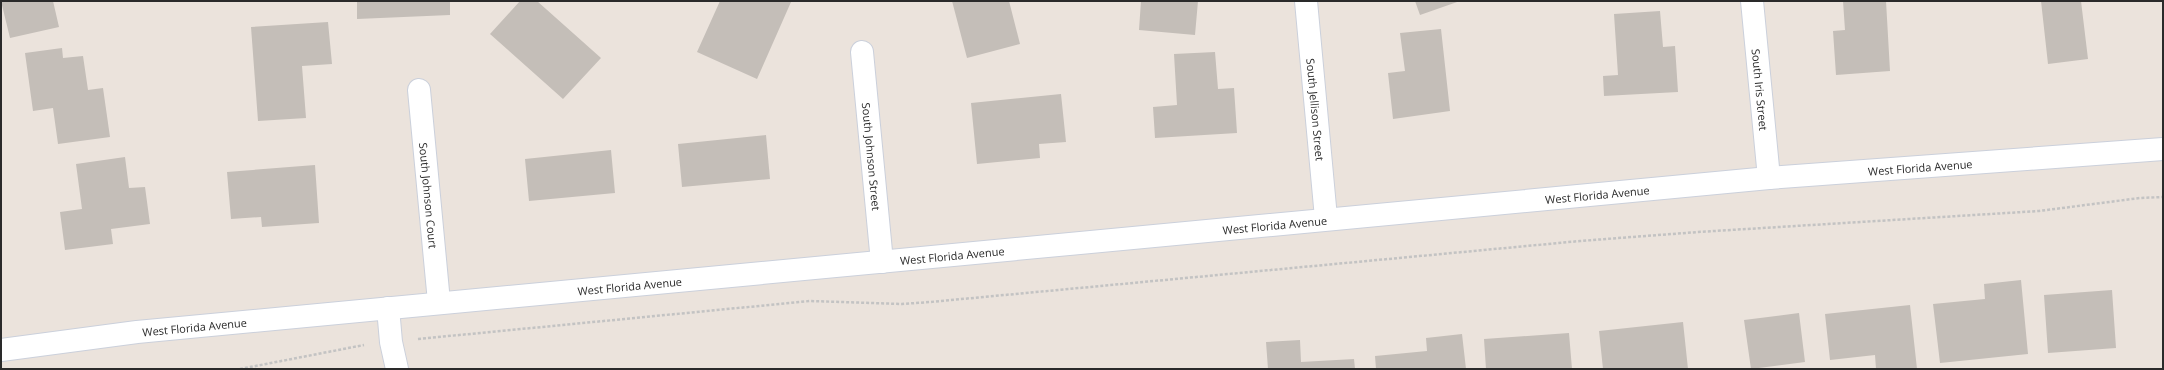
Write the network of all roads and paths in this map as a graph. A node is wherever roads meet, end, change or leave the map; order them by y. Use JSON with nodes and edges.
{"nodes":[{"id":1,"x":1306,"y":1,"type":"edge"},
{"id":2,"x":1752,"y":1,"type":"edge"},
{"id":3,"x":862,"y":52,"type":"dead end"},
{"id":4,"x":419,"y":90,"type":"dead end"},
{"id":5,"x":2163,"y":149,"type":"edge"},
{"id":6,"x":1769,"y":178,"type":"junction"},
{"id":7,"x":2163,"y":197,"type":"edge"},
{"id":8,"x":1326,"y":218,"type":"junction"},
{"id":9,"x":882,"y":262,"type":"junction"},
{"id":10,"x":439,"y":302,"type":"junction"},
{"id":11,"x":388,"y":308,"type":"junction"},
{"id":12,"x":392,"y":342,"type":"junction"},
{"id":13,"x":1,"y":350,"type":"edge"},
{"id":14,"x":240,"y":369,"type":"edge"},
{"id":15,"x":397,"y":369,"type":"edge"}],
"edges":[{"from":1,"to":8,"type":"street","name":"South Jellison Street"},
{"from":2,"to":6,"type":"street","name":"South Iris Street"},
{"from":3,"to":9,"type":"street","name":"South Johnson Street"},
{"from":4,"to":10,"type":"street","name":"South Johnson Court"},
{"from":5,"to":6,"type":"street","name":"West Florida Avenue"},
{"from":6,"to":8,"type":"street","name":"West Florida Avenue"},
{"from":7,"to":12,"type":"path"},
{"from":8,"to":9,"type":"street","name":"West Florida Avenue"},
{"from":9,"to":10,"type":"street","name":"West Florida Avenue"},
{"from":10,"to":11,"type":"street","name":"West Florida Avenue"},
{"from":11,"to":12,"type":"street"},
{"from":11,"to":13,"type":"street","name":"West Florida Avenue"},
{"from":12,"to":14,"type":"path"},
{"from":12,"to":15,"type":"street"}]}
